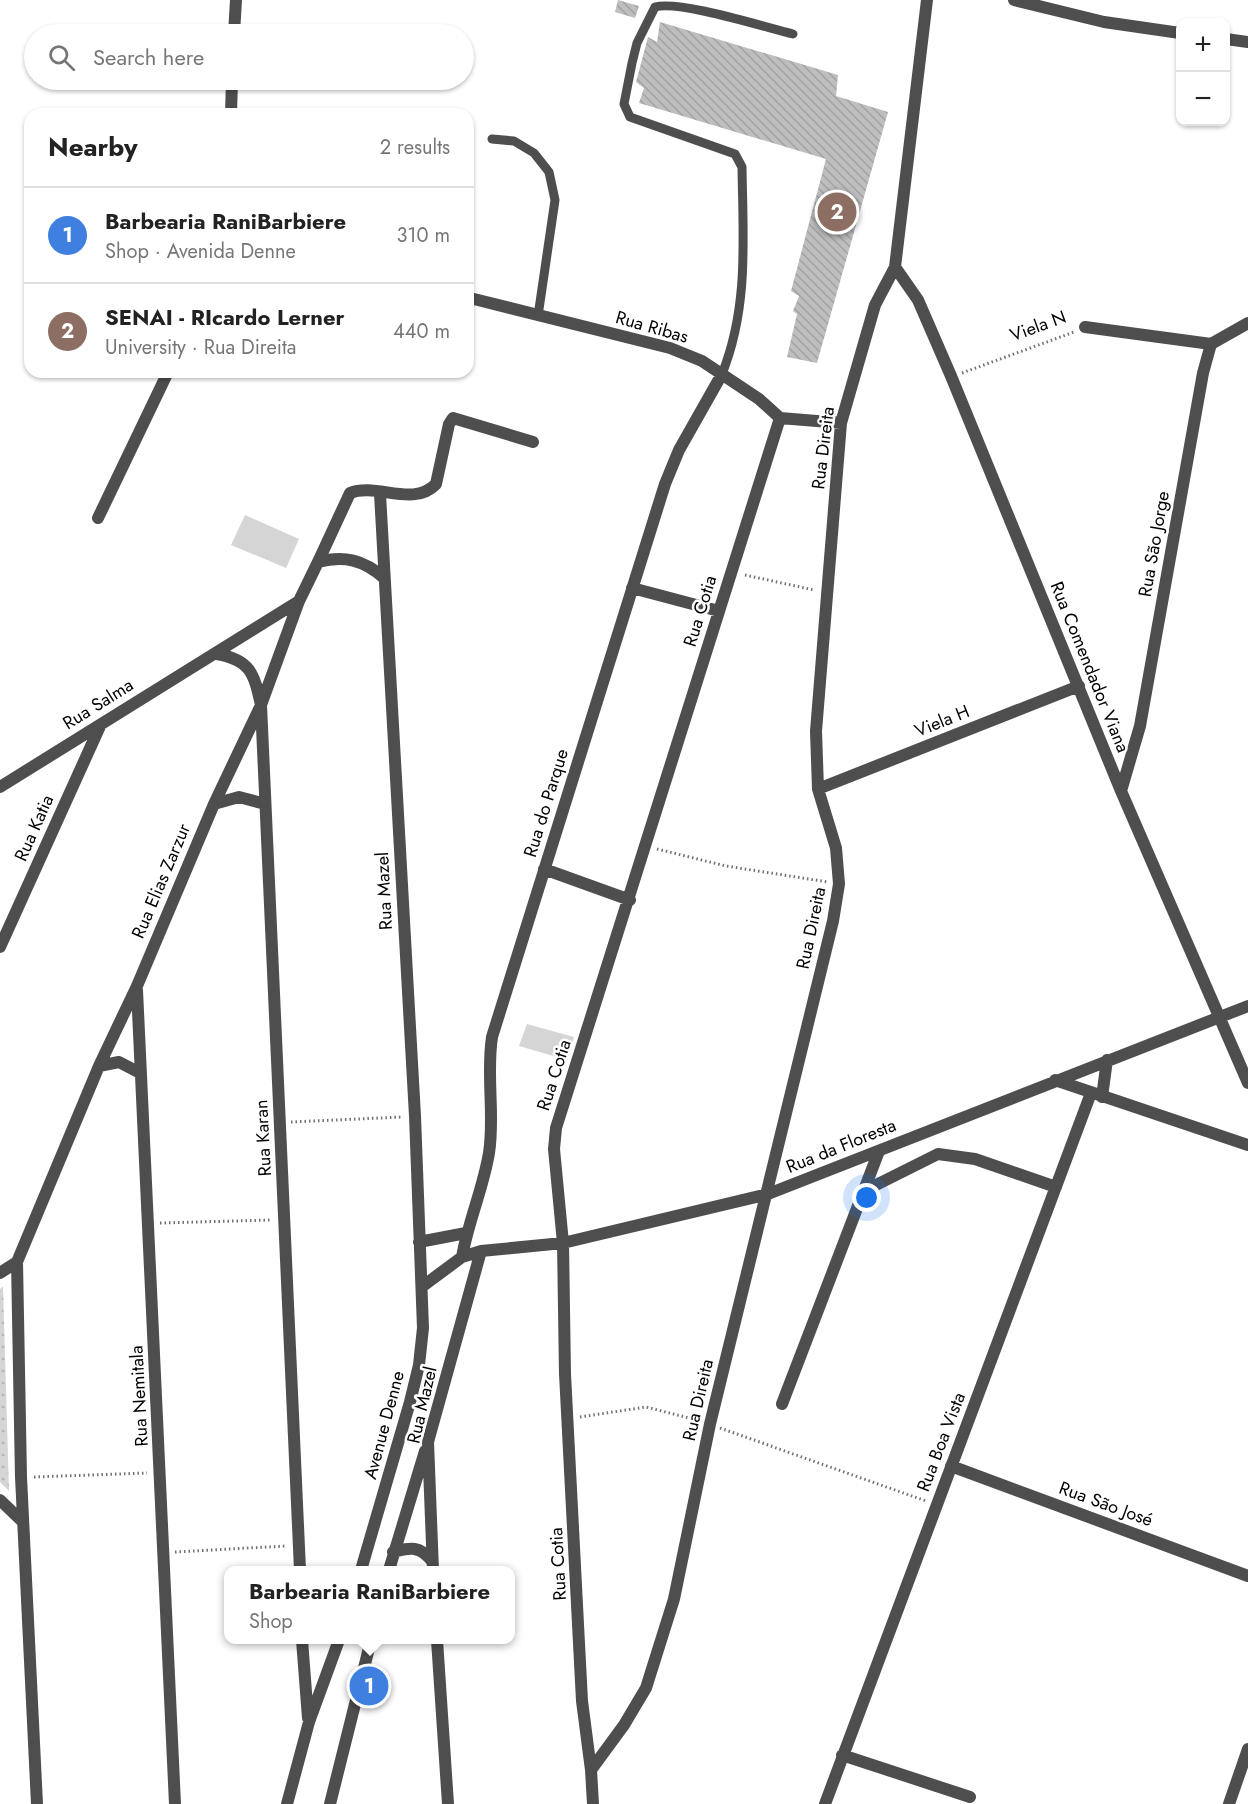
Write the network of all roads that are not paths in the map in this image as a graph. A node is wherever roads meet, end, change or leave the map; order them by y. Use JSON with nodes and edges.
{"nodes":[{"id":1,"x":236,"y":0,"type":"edge"},
{"id":2,"x":927,"y":0,"type":"edge"},
{"id":3,"x":1014,"y":0,"type":"edge"},
{"id":4,"x":235,"y":24,"type":"edge"},
{"id":5,"x":1176,"y":32,"type":"edge"},
{"id":6,"x":793,"y":34,"type":"dead end"},
{"id":7,"x":1230,"y":40,"type":"edge"},
{"id":8,"x":1248,"y":42,"type":"edge"},
{"id":9,"x":232,"y":90,"type":"edge"},
{"id":10,"x":231,"y":108,"type":"edge"},
{"id":11,"x":492,"y":139,"type":"dead end"},
{"id":12,"x":896,"y":267,"type":"junction"},
{"id":13,"x":474,"y":300,"type":"dead end"},
{"id":14,"x":538,"y":316,"type":"junction"},
{"id":15,"x":1248,"y":323,"type":"edge"},
{"id":16,"x":1085,"y":327,"type":"road end"},
{"id":17,"x":1211,"y":344,"type":"junction"},
{"id":18,"x":722,"y":374,"type":"junction"},
{"id":19,"x":165,"y":378,"type":"edge"},
{"id":20,"x":780,"y":418,"type":"junction"},
{"id":21,"x":841,"y":423,"type":"junction"},
{"id":22,"x":533,"y":442,"type":"dead end"},
{"id":23,"x":380,"y":494,"type":"junction"},
{"id":24,"x":98,"y":518,"type":"dead end"},
{"id":25,"x":318,"y":562,"type":"junction"},
{"id":26,"x":384,"y":578,"type":"junction"},
{"id":27,"x":632,"y":588,"type":"junction"},
{"id":28,"x":299,"y":601,"type":"junction"},
{"id":29,"x":719,"y":611,"type":"junction"},
{"id":30,"x":217,"y":654,"type":"junction"},
{"id":31,"x":1079,"y":686,"type":"junction"},
{"id":32,"x":261,"y":705,"type":"junction"},
{"id":33,"x":101,"y":723,"type":"junction"},
{"id":34,"x":0,"y":787,"type":"edge"},
{"id":35,"x":818,"y":789,"type":"junction"},
{"id":36,"x":1121,"y":791,"type":"junction"},
{"id":37,"x":214,"y":804,"type":"junction"},
{"id":38,"x":265,"y":804,"type":"junction"},
{"id":39,"x":544,"y":869,"type":"junction"},
{"id":40,"x":630,"y":900,"type":"junction"},
{"id":41,"x":0,"y":947,"type":"edge"},
{"id":42,"x":137,"y":986,"type":"junction"},
{"id":43,"x":1248,"y":1006,"type":"edge"},
{"id":44,"x":1219,"y":1018,"type":"junction"},
{"id":45,"x":1107,"y":1060,"type":"junction"},
{"id":46,"x":99,"y":1066,"type":"junction"},
{"id":47,"x":140,"y":1074,"type":"junction"},
{"id":48,"x":1056,"y":1080,"type":"junction"},
{"id":49,"x":1248,"y":1083,"type":"edge"},
{"id":50,"x":1097,"y":1095,"type":"junction"},
{"id":51,"x":1248,"y":1145,"type":"edge"},
{"id":52,"x":879,"y":1151,"type":"junction"},
{"id":53,"x":1056,"y":1187,"type":"junction"},
{"id":54,"x":864,"y":1191,"type":"junction"},
{"id":55,"x":768,"y":1194,"type":"junction"},
{"id":56,"x":466,"y":1233,"type":"junction"},
{"id":57,"x":419,"y":1242,"type":"junction"},
{"id":58,"x":563,"y":1243,"type":"junction"},
{"id":59,"x":482,"y":1251,"type":"junction"},
{"id":60,"x":462,"y":1257,"type":"junction"},
{"id":61,"x":17,"y":1262,"type":"junction"},
{"id":62,"x":0,"y":1273,"type":"edge"},
{"id":63,"x":423,"y":1286,"type":"junction"},
{"id":64,"x":782,"y":1404,"type":"dead end"},
{"id":65,"x":428,"y":1442,"type":"junction"},
{"id":66,"x":951,"y":1466,"type":"junction"},
{"id":67,"x":0,"y":1500,"type":"edge"},
{"id":68,"x":23,"y":1522,"type":"junction"},
{"id":69,"x":393,"y":1552,"type":"junction"},
{"id":70,"x":300,"y":1566,"type":"edge"},
{"id":71,"x":362,"y":1566,"type":"edge"},
{"id":72,"x":390,"y":1566,"type":"edge"},
{"id":73,"x":432,"y":1566,"type":"edge"},
{"id":74,"x":1248,"y":1576,"type":"edge"},
{"id":75,"x":302,"y":1644,"type":"edge"},
{"id":76,"x":338,"y":1644,"type":"edge"},
{"id":77,"x":370,"y":1644,"type":"edge"},
{"id":78,"x":437,"y":1644,"type":"edge"},
{"id":79,"x":309,"y":1722,"type":"junction"},
{"id":80,"x":1248,"y":1749,"type":"edge"},
{"id":81,"x":842,"y":1755,"type":"junction"},
{"id":82,"x":591,"y":1770,"type":"junction"},
{"id":83,"x":970,"y":1797,"type":"dead end"},
{"id":84,"x":37,"y":1804,"type":"edge"},
{"id":85,"x":175,"y":1804,"type":"edge"},
{"id":86,"x":287,"y":1804,"type":"edge"},
{"id":87,"x":330,"y":1804,"type":"edge"},
{"id":88,"x":448,"y":1804,"type":"edge"},
{"id":89,"x":593,"y":1804,"type":"edge"},
{"id":90,"x":825,"y":1804,"type":"edge"},
{"id":91,"x":1229,"y":1804,"type":"edge"}],
"edges":[{"from":1,"to":4,"type":"street"},
{"from":2,"to":12,"type":"street","name":"Rua Direita"},
{"from":3,"to":5,"type":"street"},
{"from":6,"to":18,"type":"lane"},
{"from":7,"to":8,"type":"street"},
{"from":9,"to":10,"type":"street"},
{"from":11,"to":14,"type":"lane"},
{"from":12,"to":21,"type":"street","name":"Rua Direita"},
{"from":12,"to":31,"type":"street","name":"Rua Comendador Viana"},
{"from":13,"to":14,"type":"street","name":"Rua Ribas"},
{"from":14,"to":18,"type":"street","name":"Rua Ribas"},
{"from":15,"to":17,"type":"street"},
{"from":16,"to":17,"type":"street","name":"Viela N"},
{"from":17,"to":36,"type":"street","name":"Rua São Jorge"},
{"from":18,"to":20,"type":"street","name":"Rua Ribas"},
{"from":18,"to":27,"type":"street","name":"Rua do Parque"},
{"from":19,"to":24,"type":"street"},
{"from":20,"to":21,"type":"street"},
{"from":20,"to":29,"type":"street","name":"Rua Cotia"},
{"from":21,"to":35,"type":"street","name":"Rua Direita"},
{"from":22,"to":23,"type":"street"},
{"from":23,"to":25,"type":"street","name":"Rua Elias Zarzur"},
{"from":23,"to":26,"type":"street","name":"Rua Mazel"},
{"from":25,"to":26,"type":"street"},
{"from":25,"to":28,"type":"street","name":"Rua Elias Zarzur"},
{"from":26,"to":57,"type":"street","name":"Rua Mazel"},
{"from":27,"to":29,"type":"street"},
{"from":27,"to":39,"type":"street","name":"Rua do Parque"},
{"from":28,"to":30,"type":"street","name":"Rua Salma"},
{"from":28,"to":32,"type":"street","name":"Rua Elias Zarzur"},
{"from":29,"to":40,"type":"street","name":"Rua Cotia"},
{"from":30,"to":32,"type":"street"},
{"from":30,"to":33,"type":"street","name":"Rua Salma"},
{"from":31,"to":35,"type":"street","name":"Viela H"},
{"from":31,"to":36,"type":"street","name":"Rua Comendador Viana"},
{"from":32,"to":37,"type":"street","name":"Rua Elias Zarzur"},
{"from":32,"to":38,"type":"street","name":"Rua Karan"},
{"from":33,"to":34,"type":"street","name":"Rua Salma"},
{"from":33,"to":41,"type":"street","name":"Rua Katia"},
{"from":35,"to":55,"type":"street","name":"Rua Direita"},
{"from":36,"to":44,"type":"street","name":"Rua Comendador Viana"},
{"from":37,"to":38,"type":"street"},
{"from":37,"to":42,"type":"street","name":"Rua Elias Zarzur"},
{"from":38,"to":70,"type":"street","name":"Rua Karan"},
{"from":39,"to":40,"type":"street"},
{"from":39,"to":56,"type":"street","name":"Rua do Parque"},
{"from":40,"to":58,"type":"street","name":"Rua Cotia"},
{"from":42,"to":46,"type":"street","name":"Rua Elias Zarzur"},
{"from":42,"to":47,"type":"street","name":"Rua Nemitala"},
{"from":43,"to":44,"type":"street","name":"Rua da Floresta"},
{"from":44,"to":45,"type":"street","name":"Rua da Floresta"},
{"from":44,"to":49,"type":"street","name":"Rua Comendador Viana"},
{"from":45,"to":48,"type":"street","name":"Rua da Floresta"},
{"from":45,"to":50,"type":"street","name":"Rua Boa Vista"},
{"from":46,"to":47,"type":"street"},
{"from":46,"to":61,"type":"street","name":"Rua Elias Zarzur"},
{"from":47,"to":85,"type":"street","name":"Rua Nemitala"},
{"from":48,"to":50,"type":"street"},
{"from":48,"to":52,"type":"street","name":"Rua da Floresta"},
{"from":50,"to":51,"type":"street"},
{"from":50,"to":53,"type":"street","name":"Rua Boa Vista"},
{"from":52,"to":54,"type":"street"},
{"from":52,"to":55,"type":"street","name":"Rua da Floresta"},
{"from":53,"to":54,"type":"street"},
{"from":53,"to":66,"type":"street","name":"Rua Boa Vista"},
{"from":54,"to":64,"type":"street"},
{"from":55,"to":58,"type":"street","name":"Rua da Floresta"},
{"from":55,"to":82,"type":"street","name":"Rua Direita"},
{"from":56,"to":57,"type":"street"},
{"from":56,"to":60,"type":"street","name":"Rua do Parque"},
{"from":57,"to":63,"type":"street","name":"Rua Mazel"},
{"from":58,"to":59,"type":"street","name":"Rua da Floresta"},
{"from":58,"to":82,"type":"street","name":"Rua Cotia"},
{"from":59,"to":60,"type":"street","name":"Rua da Floresta"},
{"from":59,"to":65,"type":"street","name":"Rua Mazel"},
{"from":60,"to":63,"type":"street","name":"Rua da Floresta"},
{"from":61,"to":62,"type":"street"},
{"from":61,"to":68,"type":"street"},
{"from":63,"to":71,"type":"street","name":"Avenue Denne"},
{"from":65,"to":69,"type":"street"},
{"from":65,"to":73,"type":"street","name":"Rua Mazel"},
{"from":66,"to":74,"type":"street","name":"Rua São José"},
{"from":66,"to":81,"type":"street","name":"Rua Boa Vista"},
{"from":67,"to":68,"type":"street"},
{"from":68,"to":84,"type":"street"},
{"from":69,"to":72,"type":"street"},
{"from":69,"to":73,"type":"street"},
{"from":75,"to":79,"type":"street"},
{"from":76,"to":79,"type":"street"},
{"from":77,"to":87,"type":"street"},
{"from":78,"to":88,"type":"street"},
{"from":79,"to":86,"type":"street"},
{"from":80,"to":91,"type":"street"},
{"from":81,"to":83,"type":"street"},
{"from":81,"to":90,"type":"street","name":"Rua Boa Vista"},
{"from":82,"to":89,"type":"street"}]}
